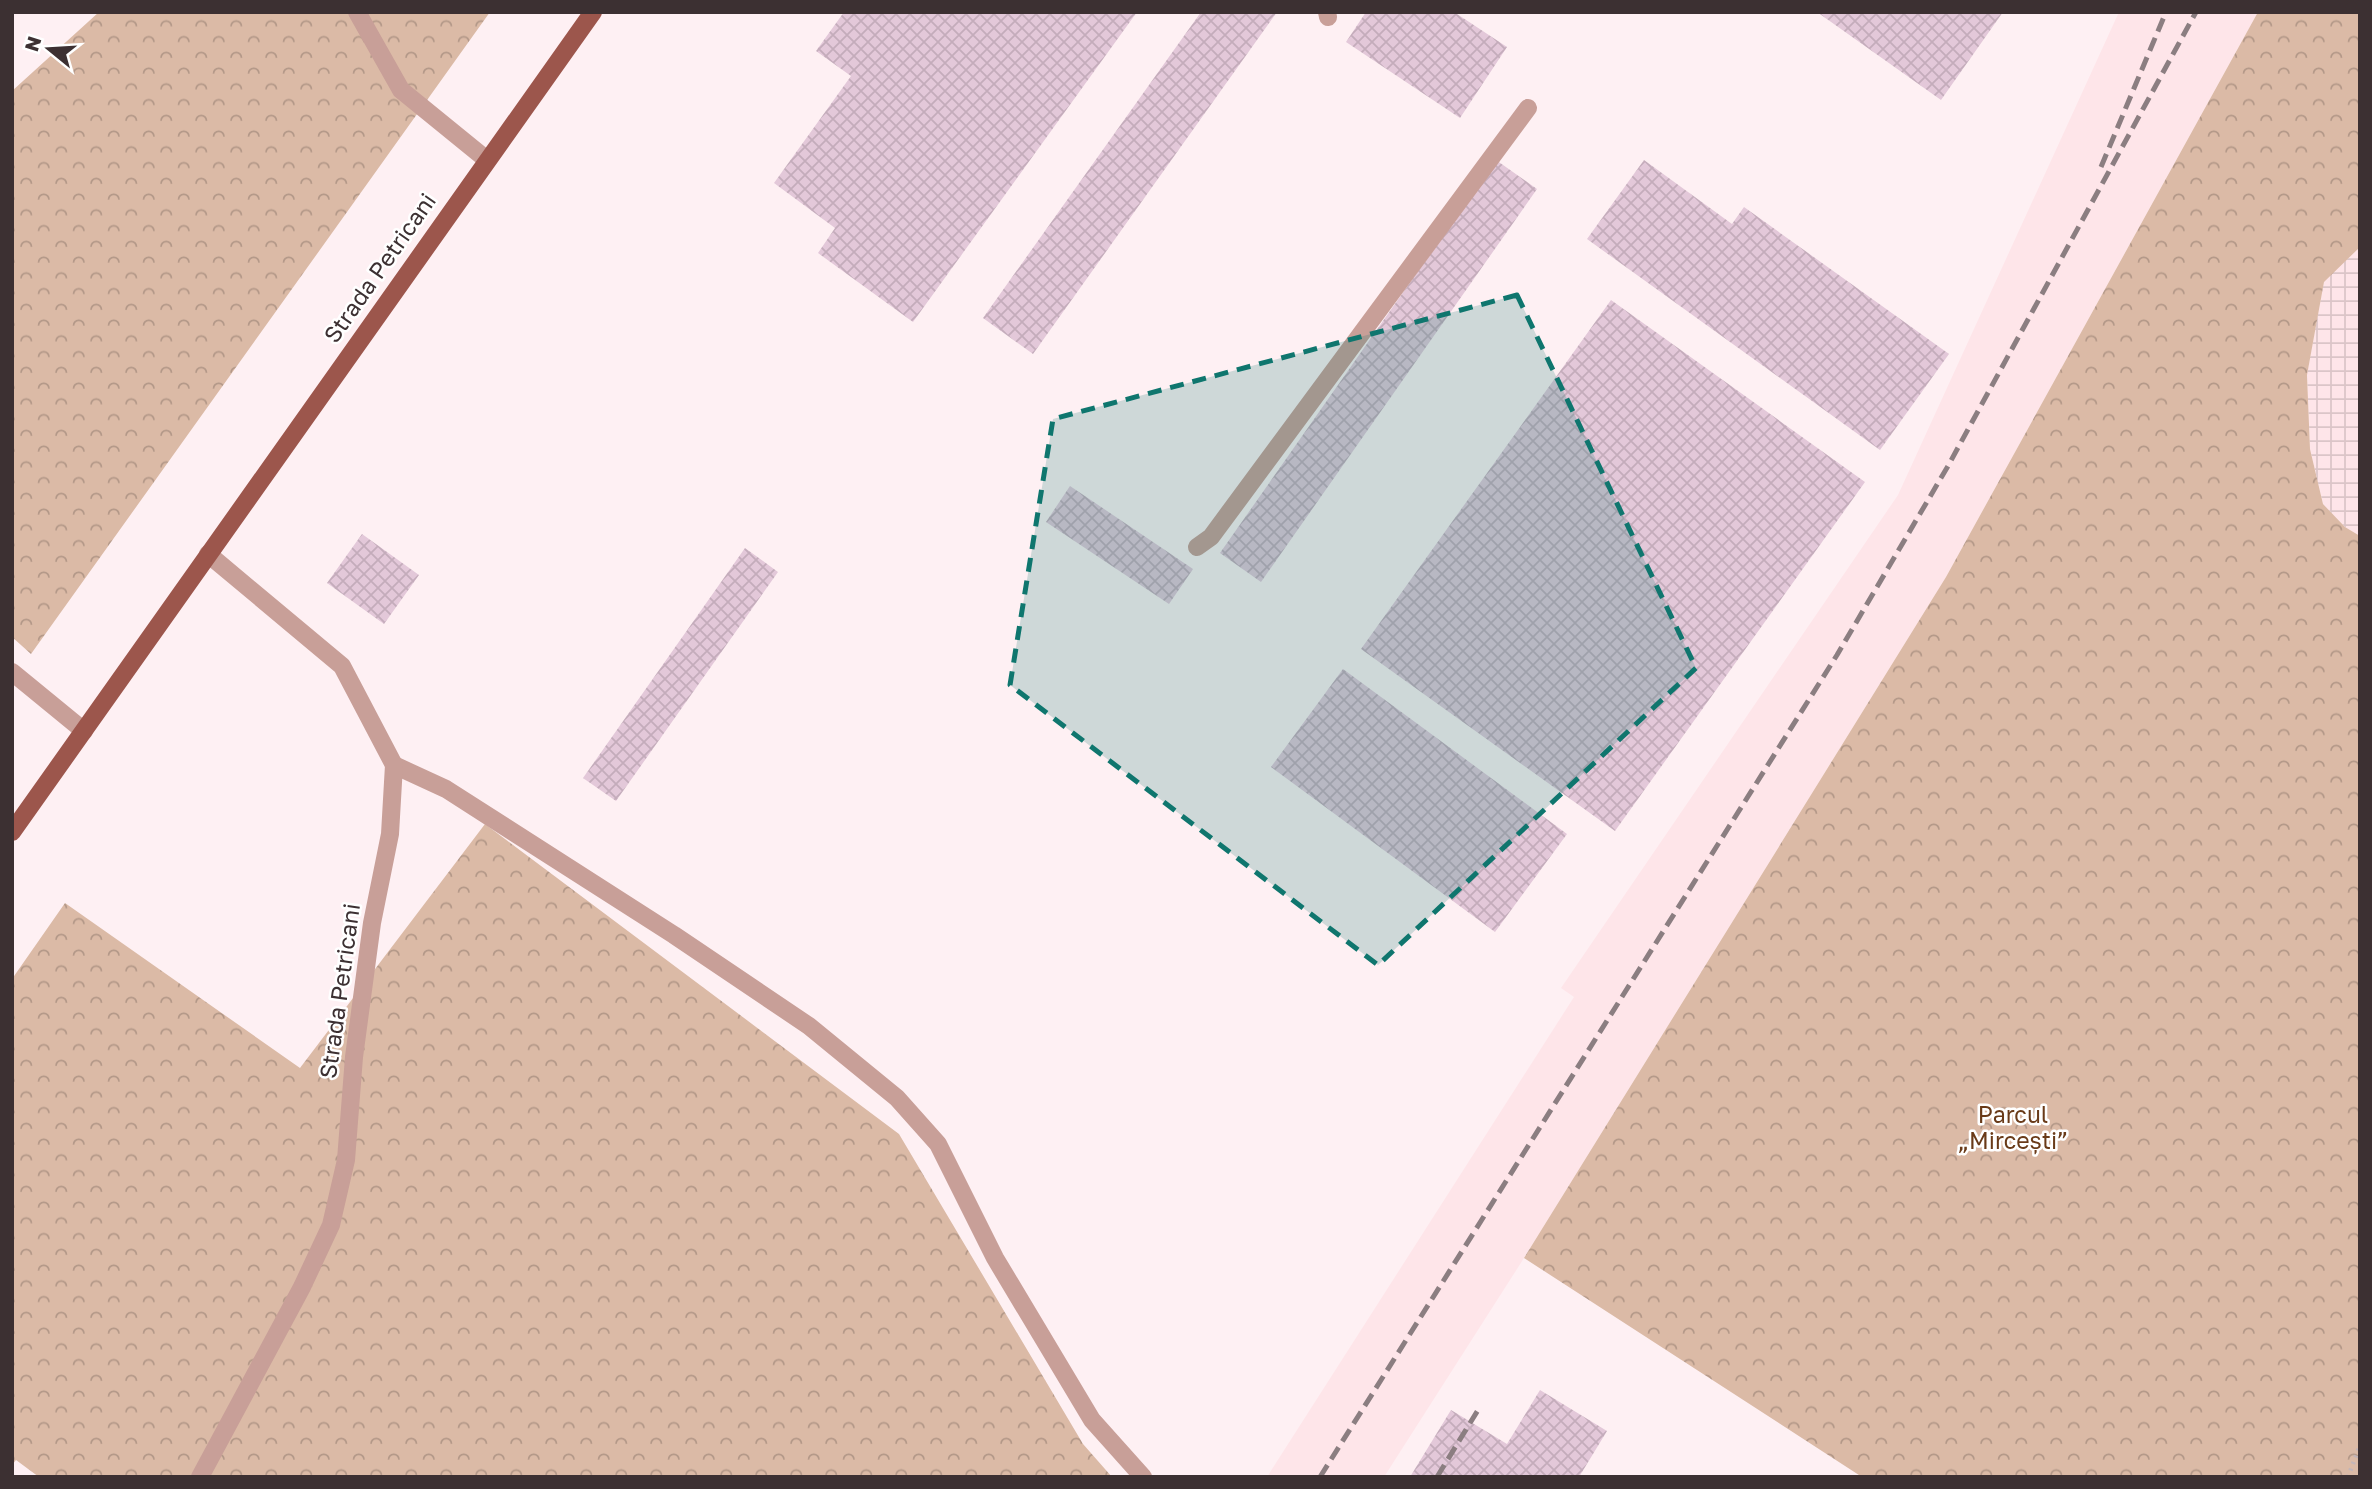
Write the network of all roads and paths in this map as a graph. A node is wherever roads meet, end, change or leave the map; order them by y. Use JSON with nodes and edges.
{"nodes":[{"id":1,"x":357,"y":12,"type":"edge"},
{"id":2,"x":593,"y":12,"type":"edge"},
{"id":3,"x":1528,"y":108,"type":"dead end"},
{"id":4,"x":487,"y":160,"type":"junction"},
{"id":5,"x":1197,"y":547,"type":"dead end"},
{"id":6,"x":208,"y":554,"type":"junction"},
{"id":7,"x":12,"y":672,"type":"edge"},
{"id":8,"x":84,"y":731,"type":"junction"},
{"id":9,"x":394,"y":765,"type":"junction"},
{"id":10,"x":12,"y":832,"type":"edge"},
{"id":11,"x":2360,"y":1445,"type":"edge"},
{"id":12,"x":200,"y":1477,"type":"edge"},
{"id":13,"x":1143,"y":1477,"type":"edge"},
{"id":14,"x":2348,"y":1477,"type":"edge"}],
"edges":[{"from":1,"to":4,"type":"street"},
{"from":2,"to":4,"type":"main road","name":"Strada Petricani"},
{"from":3,"to":5,"type":"street"},
{"from":4,"to":6,"type":"main road","name":"Strada Petricani"},
{"from":6,"to":8,"type":"main road","name":"Strada Petricani"},
{"from":6,"to":9,"type":"street"},
{"from":7,"to":8,"type":"street"},
{"from":8,"to":10,"type":"main road","name":"Strada Petricani"},
{"from":9,"to":12,"type":"street","name":"Strada Petricani"},
{"from":9,"to":13,"type":"street"},
{"from":11,"to":14,"type":"path"}]}
